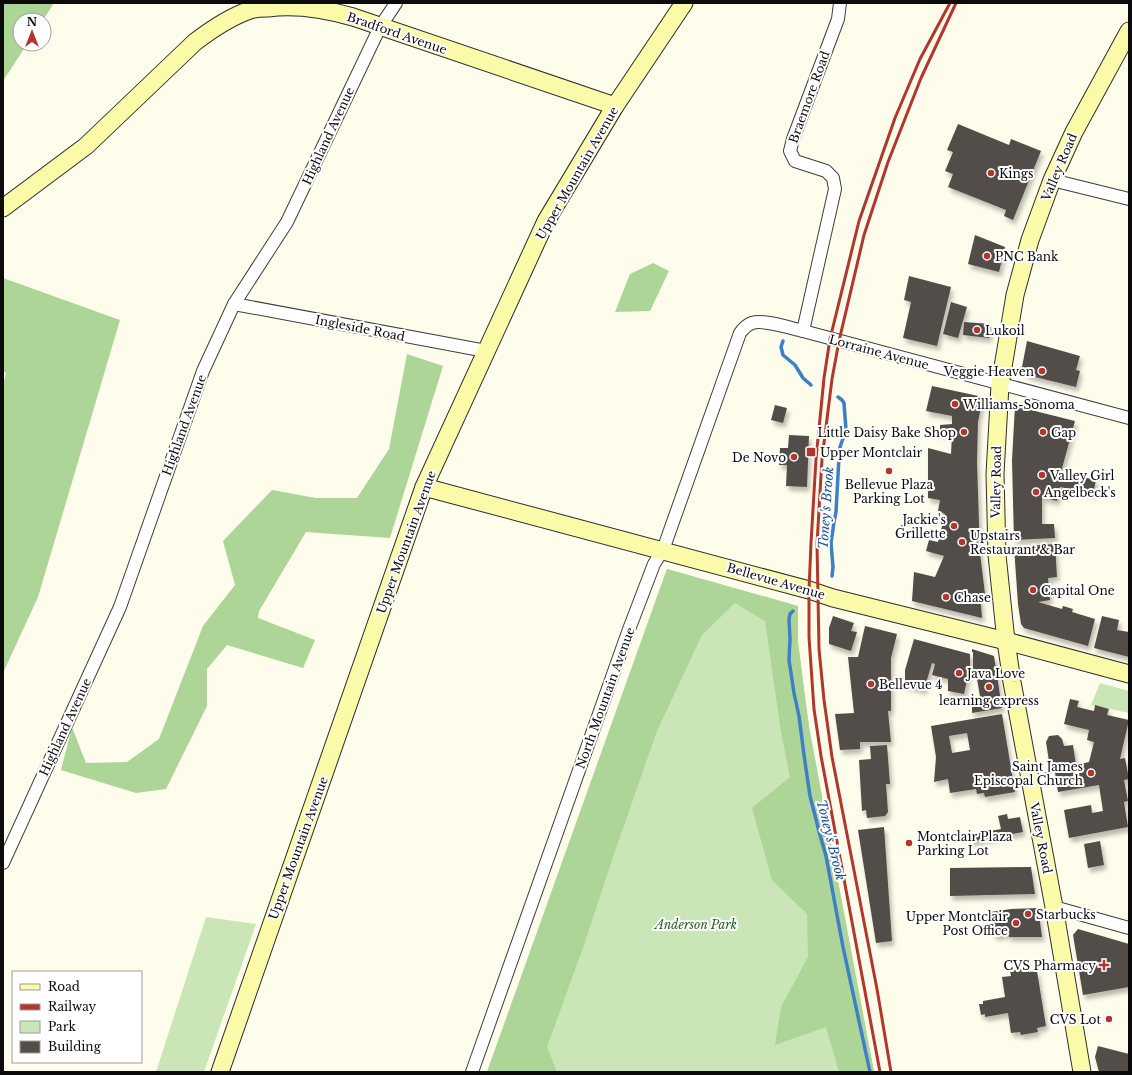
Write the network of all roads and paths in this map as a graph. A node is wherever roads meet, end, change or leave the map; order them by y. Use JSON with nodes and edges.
{"nodes":[{"id":1,"x":396,"y":3,"type":"edge"},
{"id":2,"x":684,"y":3,"type":"edge"},
{"id":3,"x":840,"y":3,"type":"edge"},
{"id":4,"x":253,"y":6,"type":"edge"},
{"id":5,"x":380,"y":27,"type":"junction"},
{"id":6,"x":1127,"y":37,"type":"edge"},
{"id":7,"x":615,"y":106,"type":"junction"},
{"id":8,"x":1052,"y":180,"type":"junction"},
{"id":9,"x":1129,"y":199,"type":"edge"},
{"id":10,"x":3,"y":208,"type":"edge"},
{"id":11,"x":234,"y":304,"type":"junction"},
{"id":12,"x":745,"y":326,"type":"joint"},
{"id":13,"x":803,"y":331,"type":"junction"},
{"id":14,"x":486,"y":351,"type":"junction"},
{"id":15,"x":1000,"y":384,"type":"junction"},
{"id":16,"x":1129,"y":418,"type":"edge"},
{"id":17,"x":424,"y":487,"type":"junction"},
{"id":18,"x":662,"y":550,"type":"junction"},
{"id":19,"x":1006,"y":642,"type":"junction"},
{"id":20,"x":1129,"y":674,"type":"edge"},
{"id":21,"x":3,"y":863,"type":"edge"},
{"id":22,"x":1054,"y":907,"type":"junction"},
{"id":23,"x":1129,"y":928,"type":"edge"},
{"id":24,"x":220,"y":1072,"type":"edge"},
{"id":25,"x":472,"y":1072,"type":"edge"},
{"id":26,"x":1082,"y":1072,"type":"edge"}],
"edges":[{"from":1,"to":5,"type":"street","name":"Highland Avenue"},
{"from":2,"to":7,"type":"street","name":"Upper Mountain Avenue"},
{"from":3,"to":13,"type":"street","name":"Braemore Road"},
{"from":4,"to":5,"type":"street","name":"Bradford Avenue"},
{"from":4,"to":10,"type":"street","name":"Bradford Avenue"},
{"from":5,"to":7,"type":"street","name":"Bradford Avenue"},
{"from":5,"to":11,"type":"street","name":"Highland Avenue"},
{"from":6,"to":8,"type":"street","name":"Valley Road"},
{"from":7,"to":14,"type":"street","name":"Upper Mountain Avenue"},
{"from":8,"to":9,"type":"street"},
{"from":8,"to":15,"type":"street","name":"Valley Road"},
{"from":11,"to":14,"type":"street","name":"Ingleside Road"},
{"from":11,"to":21,"type":"street","name":"Highland Avenue"},
{"from":12,"to":13,"type":"street","name":"Lorraine Avenue"},
{"from":12,"to":18,"type":"street","name":"North Mountain Avenue"},
{"from":13,"to":15,"type":"street","name":"Lorraine Avenue"},
{"from":14,"to":17,"type":"street","name":"Upper Mountain Avenue"},
{"from":15,"to":16,"type":"street","name":"Lorraine Avenue"},
{"from":15,"to":19,"type":"street","name":"Valley Road"},
{"from":17,"to":18,"type":"street","name":"Bellevue Avenue"},
{"from":17,"to":24,"type":"street","name":"Upper Mountain Avenue"},
{"from":18,"to":19,"type":"street","name":"Bellevue Avenue"},
{"from":18,"to":25,"type":"street","name":"North Mountain Avenue"},
{"from":19,"to":20,"type":"street","name":"Bellevue Avenue"},
{"from":19,"to":22,"type":"street","name":"Valley Road"},
{"from":22,"to":23,"type":"street"},
{"from":22,"to":26,"type":"street","name":"Valley Road"}]}
